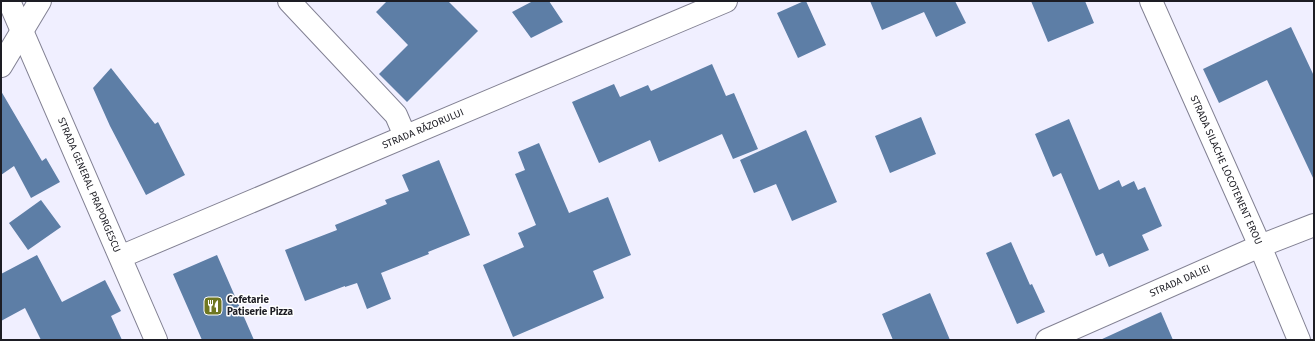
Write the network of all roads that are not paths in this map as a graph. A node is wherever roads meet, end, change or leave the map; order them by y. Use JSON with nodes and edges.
{"nodes":[{"id":1,"x":9,"y":1,"type":"edge"},
{"id":2,"x":40,"y":1,"type":"edge"},
{"id":3,"x":289,"y":1,"type":"edge"},
{"id":4,"x":726,"y":1,"type":"edge"},
{"id":5,"x":1151,"y":1,"type":"edge"},
{"id":6,"x":22,"y":31,"type":"junction"},
{"id":7,"x":1,"y":66,"type":"edge"},
{"id":8,"x":405,"y":136,"type":"junction"},
{"id":9,"x":1314,"y":225,"type":"edge"},
{"id":10,"x":1260,"y":246,"type":"junction"},
{"id":11,"x":120,"y":256,"type":"junction"},
{"id":12,"x":156,"y":340,"type":"edge"},
{"id":13,"x":1047,"y":340,"type":"edge"},
{"id":14,"x":1299,"y":340,"type":"edge"}],
"edges":[{"from":1,"to":6,"type":"street","name":"STRADA GENERAL PRAPORGESCU"},
{"from":2,"to":6,"type":"street"},
{"from":3,"to":8,"type":"street"},
{"from":4,"to":8,"type":"street","name":"STRADA RĂZORULUI"},
{"from":5,"to":10,"type":"street","name":"STRADA SILACHE LOCOTENENT EROU"},
{"from":6,"to":7,"type":"street"},
{"from":6,"to":11,"type":"street","name":"STRADA GENERAL PRAPORGESCU"},
{"from":8,"to":11,"type":"street","name":"STRADA RĂZORULUI"},
{"from":9,"to":10,"type":"street","name":"STRADA DALIEI"},
{"from":10,"to":13,"type":"street","name":"STRADA DALIEI"},
{"from":10,"to":14,"type":"street","name":"STRADA SILACHE LOCOTENENT EROU"},
{"from":11,"to":12,"type":"street","name":"STRADA GENERAL PRAPORGESCU"}]}
